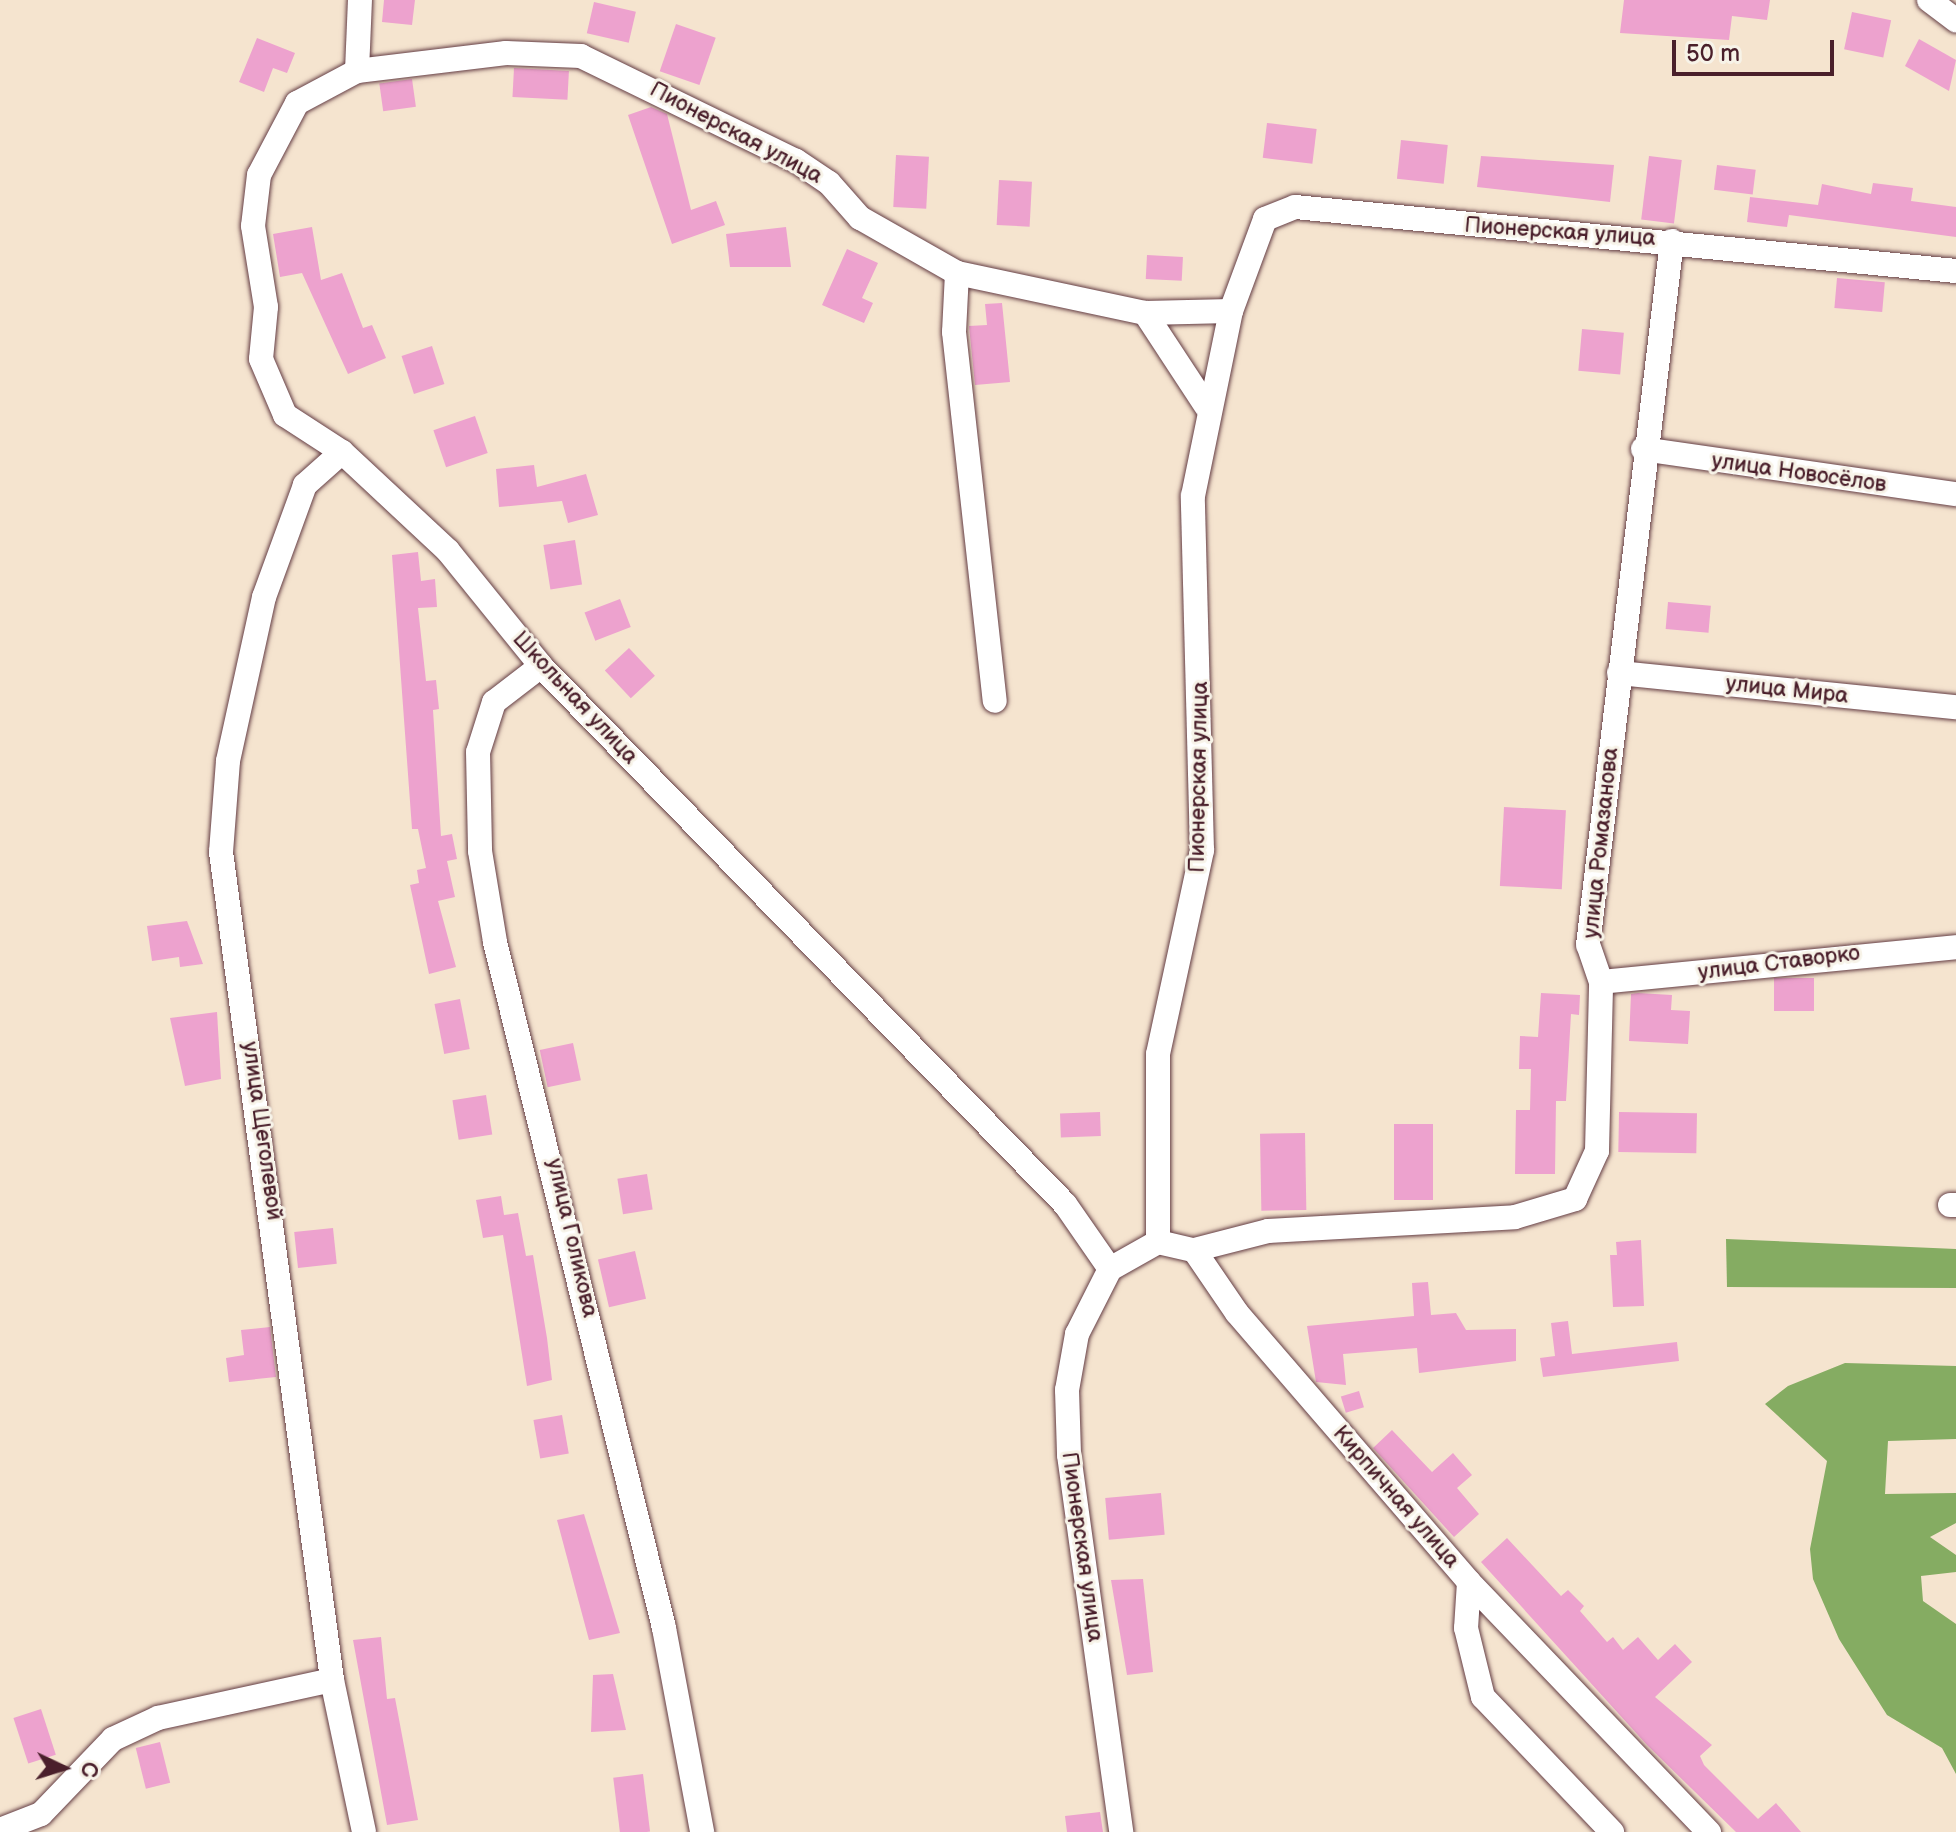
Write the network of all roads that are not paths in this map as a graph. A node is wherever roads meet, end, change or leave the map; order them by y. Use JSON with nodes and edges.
{"nodes":[{"id":1,"x":360,"y":0,"type":"edge"},
{"id":2,"x":1929,"y":0,"type":"edge"},
{"id":3,"x":1956,"y":20,"type":"edge"},
{"id":4,"x":357,"y":71,"type":"junction"},
{"id":5,"x":1672,"y":241,"type":"junction"},
{"id":6,"x":1956,"y":271,"type":"edge"},
{"id":7,"x":957,"y":273,"type":"junction"},
{"id":8,"x":1231,"y":311,"type":"junction"},
{"id":9,"x":1145,"y":313,"type":"junction"},
{"id":10,"x":1206,"y":406,"type":"junction"},
{"id":11,"x":1643,"y":449,"type":"junction"},
{"id":12,"x":342,"y":452,"type":"junction"},
{"id":13,"x":1956,"y":494,"type":"edge"},
{"id":14,"x":541,"y":666,"type":"junction"},
{"id":15,"x":1619,"y":673,"type":"junction"},
{"id":16,"x":995,"y":701,"type":"dead end"},
{"id":17,"x":1956,"y":707,"type":"edge"},
{"id":18,"x":1956,"y":947,"type":"edge"},
{"id":19,"x":1601,"y":982,"type":"junction"},
{"id":20,"x":1158,"y":1242,"type":"junction"},
{"id":21,"x":1194,"y":1250,"type":"junction"},
{"id":22,"x":1110,"y":1269,"type":"junction"},
{"id":23,"x":1469,"y":1582,"type":"junction"},
{"id":24,"x":332,"y":1680,"type":"junction"},
{"id":25,"x":1585,"y":1805,"type":"junction"},
{"id":26,"x":0,"y":1830,"type":"edge"},
{"id":27,"x":364,"y":1832,"type":"edge"},
{"id":28,"x":702,"y":1832,"type":"edge"},
{"id":29,"x":1121,"y":1832,"type":"edge"},
{"id":30,"x":1580,"y":1832,"type":"edge"},
{"id":31,"x":1612,"y":1832,"type":"edge"},
{"id":32,"x":1709,"y":1832,"type":"edge"}],
"edges":[{"from":1,"to":4,"type":"street"},
{"from":2,"to":3,"type":"street"},
{"from":4,"to":7,"type":"street","name":"Пионерская улица"},
{"from":4,"to":12,"type":"street","name":"Школьная улица"},
{"from":5,"to":6,"type":"street","name":"Пионерская улица"},
{"from":5,"to":8,"type":"street","name":"Пионерская улица"},
{"from":5,"to":11,"type":"street","name":"улица Ромазанова"},
{"from":7,"to":9,"type":"street","name":"Пионерская улица"},
{"from":7,"to":16,"type":"street"},
{"from":8,"to":9,"type":"street","name":"Пионерская улица"},
{"from":8,"to":10,"type":"street","name":"Пионерская улица"},
{"from":9,"to":10,"type":"street"},
{"from":10,"to":20,"type":"street","name":"Пионерская улица"},
{"from":11,"to":13,"type":"street","name":"улица Новосёлов"},
{"from":11,"to":15,"type":"street","name":"улица Ромазанова"},
{"from":12,"to":14,"type":"street","name":"Школьная улица"},
{"from":12,"to":24,"type":"street","name":"улица Щеголевой"},
{"from":14,"to":22,"type":"street","name":"Школьная улица"},
{"from":14,"to":28,"type":"street","name":"улица Голикова"},
{"from":15,"to":17,"type":"street","name":"улица Мира"},
{"from":15,"to":19,"type":"street","name":"улица Ромазанова"},
{"from":18,"to":19,"type":"street","name":"улица Ставорко"},
{"from":19,"to":21,"type":"street","name":"улица Ромазанова"},
{"from":20,"to":21,"type":"street"},
{"from":20,"to":22,"type":"street"},
{"from":21,"to":23,"type":"street","name":"Кирпичная улица"},
{"from":22,"to":29,"type":"street","name":"Пионерская улица"},
{"from":23,"to":25,"type":"street","name":"Кирпичная улица"},
{"from":23,"to":32,"type":"street"},
{"from":24,"to":26,"type":"street"},
{"from":24,"to":27,"type":"street","name":"улица Щеголевой"},
{"from":25,"to":30,"type":"street"},
{"from":25,"to":31,"type":"street","name":"Кирпичная улица"}]}
